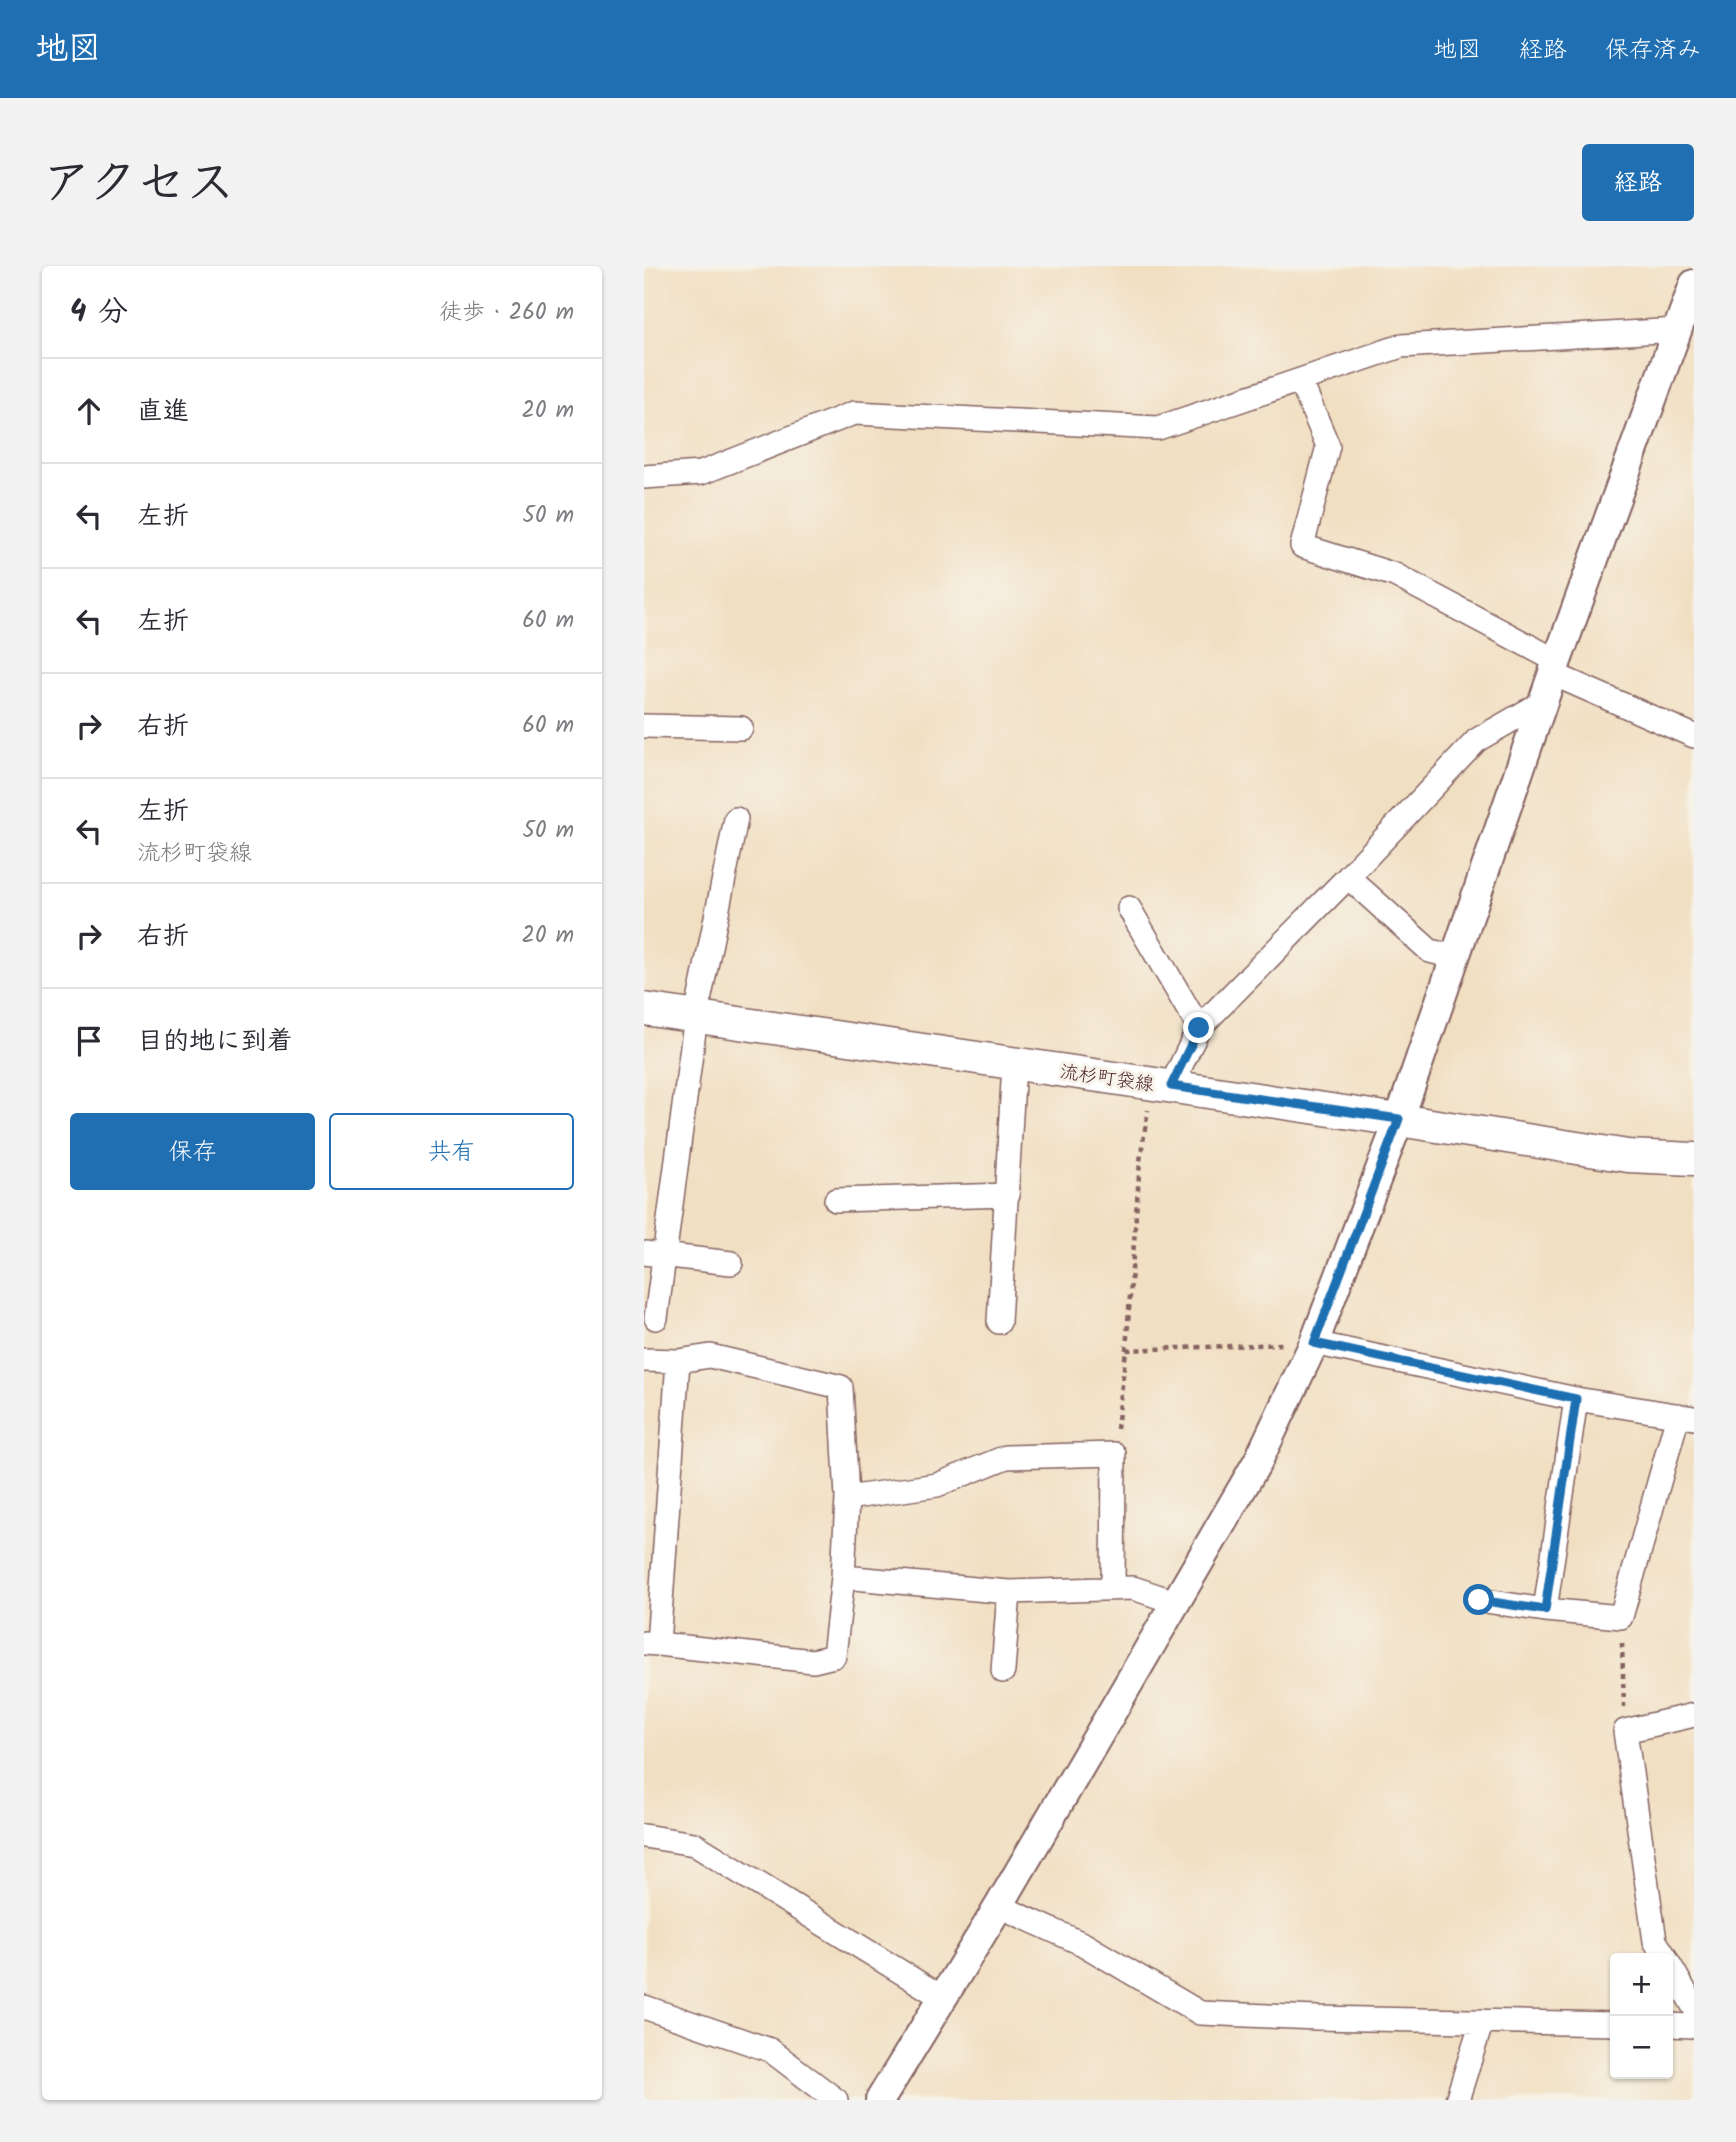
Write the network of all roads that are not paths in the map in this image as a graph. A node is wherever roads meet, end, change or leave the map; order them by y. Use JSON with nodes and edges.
{"nodes":[{"id":1,"x":1694,"y":284,"type":"edge"},
{"id":2,"x":1678,"y":330,"type":"junction"},
{"id":3,"x":1300,"y":380,"type":"junction"},
{"id":4,"x":644,"y":477,"type":"edge"},
{"id":5,"x":1555,"y":668,"type":"junction"},
{"id":6,"x":1543,"y":702,"type":"junction"},
{"id":7,"x":644,"y":726,"type":"edge"},
{"id":8,"x":741,"y":728,"type":"dead end"},
{"id":9,"x":1694,"y":736,"type":"edge"},
{"id":10,"x":736,"y":820,"type":"dead end"},
{"id":11,"x":1348,"y":877,"type":"junction"},
{"id":12,"x":1129,"y":908,"type":"dead end"},
{"id":13,"x":1455,"y":957,"type":"junction"},
{"id":14,"x":644,"y":1009,"type":"edge"},
{"id":15,"x":696,"y":1016,"type":"junction"},
{"id":16,"x":1199,"y":1028,"type":"junction"},
{"id":17,"x":1014,"y":1064,"type":"junction"},
{"id":18,"x":1162,"y":1085,"type":"junction"},
{"id":19,"x":1399,"y":1119,"type":"junction"},
{"id":20,"x":1694,"y":1159,"type":"edge"},
{"id":21,"x":1008,"y":1195,"type":"junction"},
{"id":22,"x":836,"y":1200,"type":"dead end"},
{"id":23,"x":654,"y":1254,"type":"edge"},
{"id":24,"x":731,"y":1263,"type":"dead end"},
{"id":25,"x":656,"y":1318,"type":"dead end"},
{"id":26,"x":999,"y":1322,"type":"dead end"},
{"id":27,"x":1314,"y":1343,"type":"junction"},
{"id":28,"x":644,"y":1360,"type":"edge"},
{"id":29,"x":678,"y":1361,"type":"junction"},
{"id":30,"x":1576,"y":1399,"type":"junction"},
{"id":31,"x":1686,"y":1416,"type":"edge"},
{"id":32,"x":847,"y":1498,"type":"junction"},
{"id":33,"x":843,"y":1577,"type":"junction"},
{"id":34,"x":1113,"y":1589,"type":"junction"},
{"id":35,"x":1009,"y":1592,"type":"junction"},
{"id":36,"x":1479,"y":1600,"type":"dead end"},
{"id":37,"x":1175,"y":1602,"type":"junction"},
{"id":38,"x":1545,"y":1610,"type":"junction"},
{"id":39,"x":651,"y":1643,"type":"edge"},
{"id":40,"x":1003,"y":1671,"type":"dead end"},
{"id":41,"x":1694,"y":1715,"type":"edge"},
{"id":42,"x":644,"y":1836,"type":"edge"},
{"id":43,"x":999,"y":1906,"type":"junction"},
{"id":44,"x":1663,"y":1953,"type":"edge"},
{"id":45,"x":1673,"y":1970,"type":"edge"},
{"id":46,"x":943,"y":1997,"type":"junction"},
{"id":47,"x":644,"y":2007,"type":"edge"},
{"id":48,"x":1694,"y":2007,"type":"edge"},
{"id":49,"x":1482,"y":2021,"type":"junction"},
{"id":50,"x":1610,"y":2024,"type":"edge"},
{"id":51,"x":1673,"y":2025,"type":"edge"},
{"id":52,"x":1694,"y":2026,"type":"edge"},
{"id":53,"x":836,"y":2100,"type":"edge"},
{"id":54,"x":880,"y":2100,"type":"edge"},
{"id":55,"x":1457,"y":2100,"type":"edge"}],
"edges":[{"from":1,"to":2,"type":"street"},
{"from":2,"to":3,"type":"street"},
{"from":2,"to":5,"type":"street"},
{"from":3,"to":4,"type":"street"},
{"from":3,"to":5,"type":"street"},
{"from":5,"to":6,"type":"street"},
{"from":5,"to":9,"type":"street"},
{"from":6,"to":11,"type":"street"},
{"from":6,"to":13,"type":"street"},
{"from":7,"to":8,"type":"street"},
{"from":10,"to":15,"type":"street"},
{"from":11,"to":13,"type":"street"},
{"from":11,"to":16,"type":"street"},
{"from":12,"to":16,"type":"street"},
{"from":13,"to":19,"type":"street"},
{"from":14,"to":15,"type":"main road","name":"流杉町袋線"},
{"from":15,"to":17,"type":"main road","name":"流杉町袋線"},
{"from":15,"to":23,"type":"street"},
{"from":16,"to":18,"type":"street"},
{"from":17,"to":18,"type":"main road","name":"流杉町袋線"},
{"from":17,"to":21,"type":"street"},
{"from":18,"to":19,"type":"main road","name":"流杉町袋線"},
{"from":19,"to":20,"type":"main road","name":"流杉町袋線"},
{"from":19,"to":27,"type":"street"},
{"from":21,"to":22,"type":"street"},
{"from":21,"to":26,"type":"street"},
{"from":23,"to":24,"type":"street"},
{"from":23,"to":25,"type":"street"},
{"from":27,"to":30,"type":"street"},
{"from":27,"to":37,"type":"street"},
{"from":28,"to":29,"type":"street"},
{"from":29,"to":32,"type":"street"},
{"from":29,"to":39,"type":"street"},
{"from":30,"to":31,"type":"street"},
{"from":30,"to":38,"type":"street"},
{"from":31,"to":38,"type":"street"},
{"from":32,"to":33,"type":"street"},
{"from":32,"to":34,"type":"street"},
{"from":33,"to":35,"type":"street"},
{"from":33,"to":39,"type":"street"},
{"from":34,"to":35,"type":"street"},
{"from":34,"to":37,"type":"street"},
{"from":35,"to":40,"type":"street"},
{"from":36,"to":38,"type":"street"},
{"from":37,"to":43,"type":"street"},
{"from":41,"to":44,"type":"street"},
{"from":42,"to":46,"type":"street"},
{"from":43,"to":46,"type":"street"},
{"from":43,"to":49,"type":"street"},
{"from":45,"to":48,"type":"street"},
{"from":46,"to":54,"type":"street"},
{"from":47,"to":53,"type":"street"},
{"from":49,"to":50,"type":"street"},
{"from":49,"to":55,"type":"street"},
{"from":51,"to":52,"type":"street"}]}
